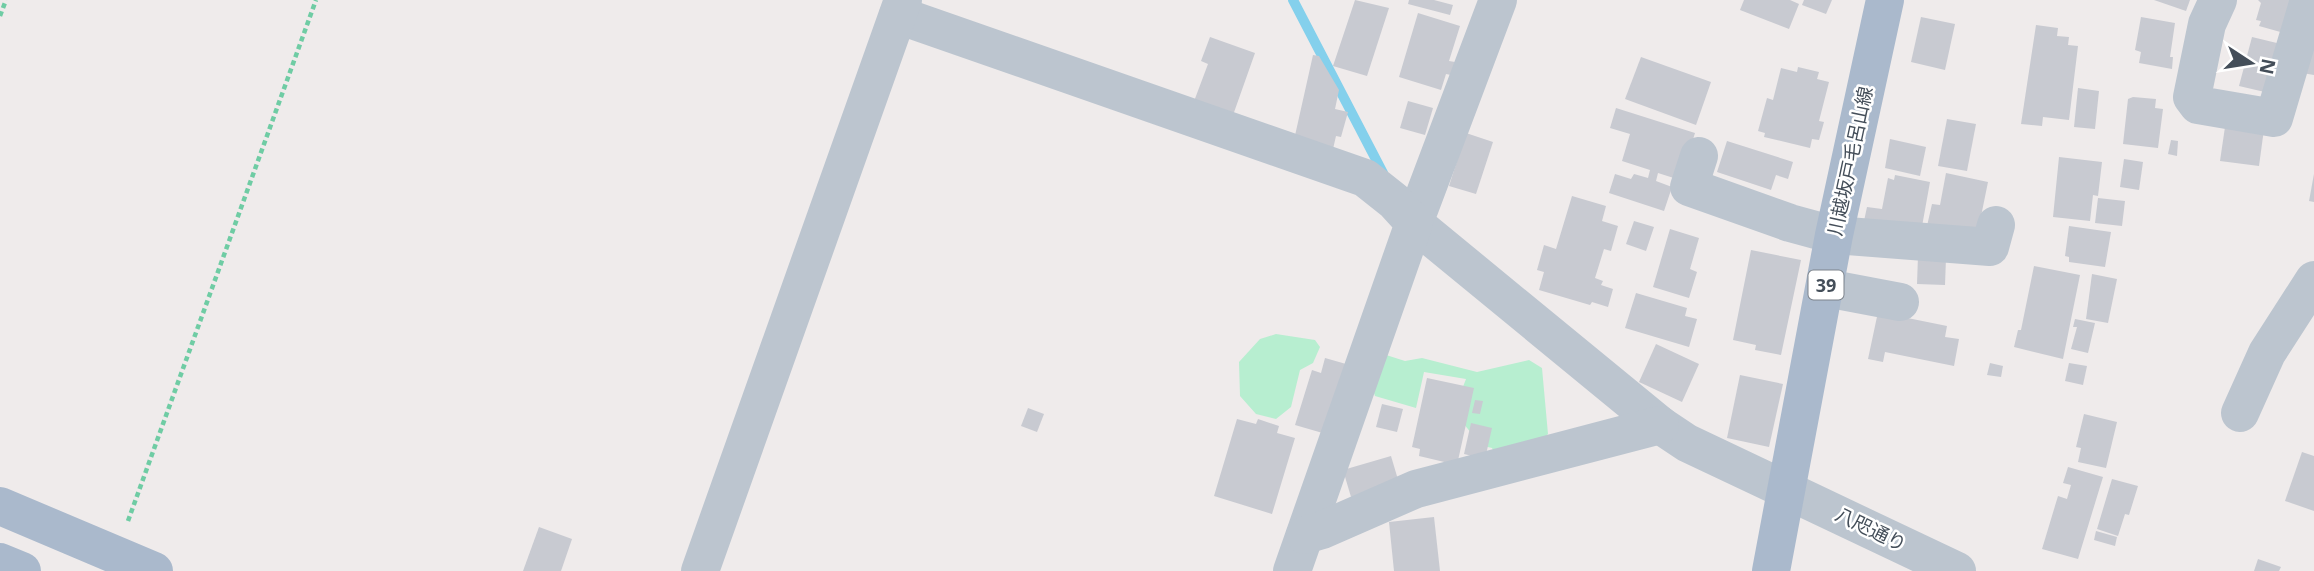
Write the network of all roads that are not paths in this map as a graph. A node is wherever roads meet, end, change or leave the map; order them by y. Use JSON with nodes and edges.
{"nodes":[{"id":1,"x":1498,"y":0,"type":"edge"},
{"id":2,"x":1885,"y":0,"type":"edge"},
{"id":3,"x":2218,"y":0,"type":"edge"},
{"id":4,"x":2309,"y":0,"type":"edge"},
{"id":5,"x":901,"y":7,"type":"edge"},
{"id":6,"x":1699,"y":156,"type":"dead end"},
{"id":7,"x":1414,"y":223,"type":"junction"},
{"id":8,"x":1996,"y":225,"type":"dead end"},
{"id":9,"x":1834,"y":235,"type":"junction"},
{"id":10,"x":2314,"y":280,"type":"edge"},
{"id":11,"x":1826,"y":288,"type":"junction"},
{"id":12,"x":1900,"y":302,"type":"dead end"},
{"id":13,"x":2240,"y":413,"type":"dead end"},
{"id":14,"x":1660,"y":425,"type":"junction"},
{"id":15,"x":1786,"y":487,"type":"junction"},
{"id":16,"x":0,"y":506,"type":"edge"},
{"id":17,"x":1305,"y":534,"type":"junction"},
{"id":18,"x":0,"y":562,"type":"edge"},
{"id":19,"x":22,"y":571,"type":"edge"},
{"id":20,"x":154,"y":571,"type":"edge"},
{"id":21,"x":700,"y":571,"type":"edge"},
{"id":22,"x":1292,"y":571,"type":"edge"},
{"id":23,"x":1772,"y":571,"type":"edge"},
{"id":24,"x":1957,"y":571,"type":"edge"}],
"edges":[{"from":1,"to":7,"type":"street"},
{"from":2,"to":9,"type":"main road","name":"川越坂戸毛呂山線","number":"39"},
{"from":3,"to":4,"type":"street"},
{"from":5,"to":7,"type":"street","name":"八咫通り"},
{"from":5,"to":21,"type":"street"},
{"from":6,"to":9,"type":"street"},
{"from":7,"to":14,"type":"street","name":"八咫通り"},
{"from":7,"to":17,"type":"street"},
{"from":8,"to":9,"type":"street"},
{"from":9,"to":11,"type":"main road","name":"川越坂戸毛呂山線","number":"39"},
{"from":10,"to":13,"type":"street"},
{"from":11,"to":12,"type":"street"},
{"from":11,"to":15,"type":"main road","name":"川越坂戸毛呂山線","number":"39"},
{"from":14,"to":15,"type":"street","name":"八咫通り"},
{"from":14,"to":17,"type":"street"},
{"from":15,"to":23,"type":"main road","name":"川越坂戸毛呂山線","number":"39"},
{"from":15,"to":24,"type":"street","name":"八咫通り"},
{"from":16,"to":20,"type":"main road"},
{"from":17,"to":22,"type":"street"},
{"from":18,"to":19,"type":"main road"}]}
